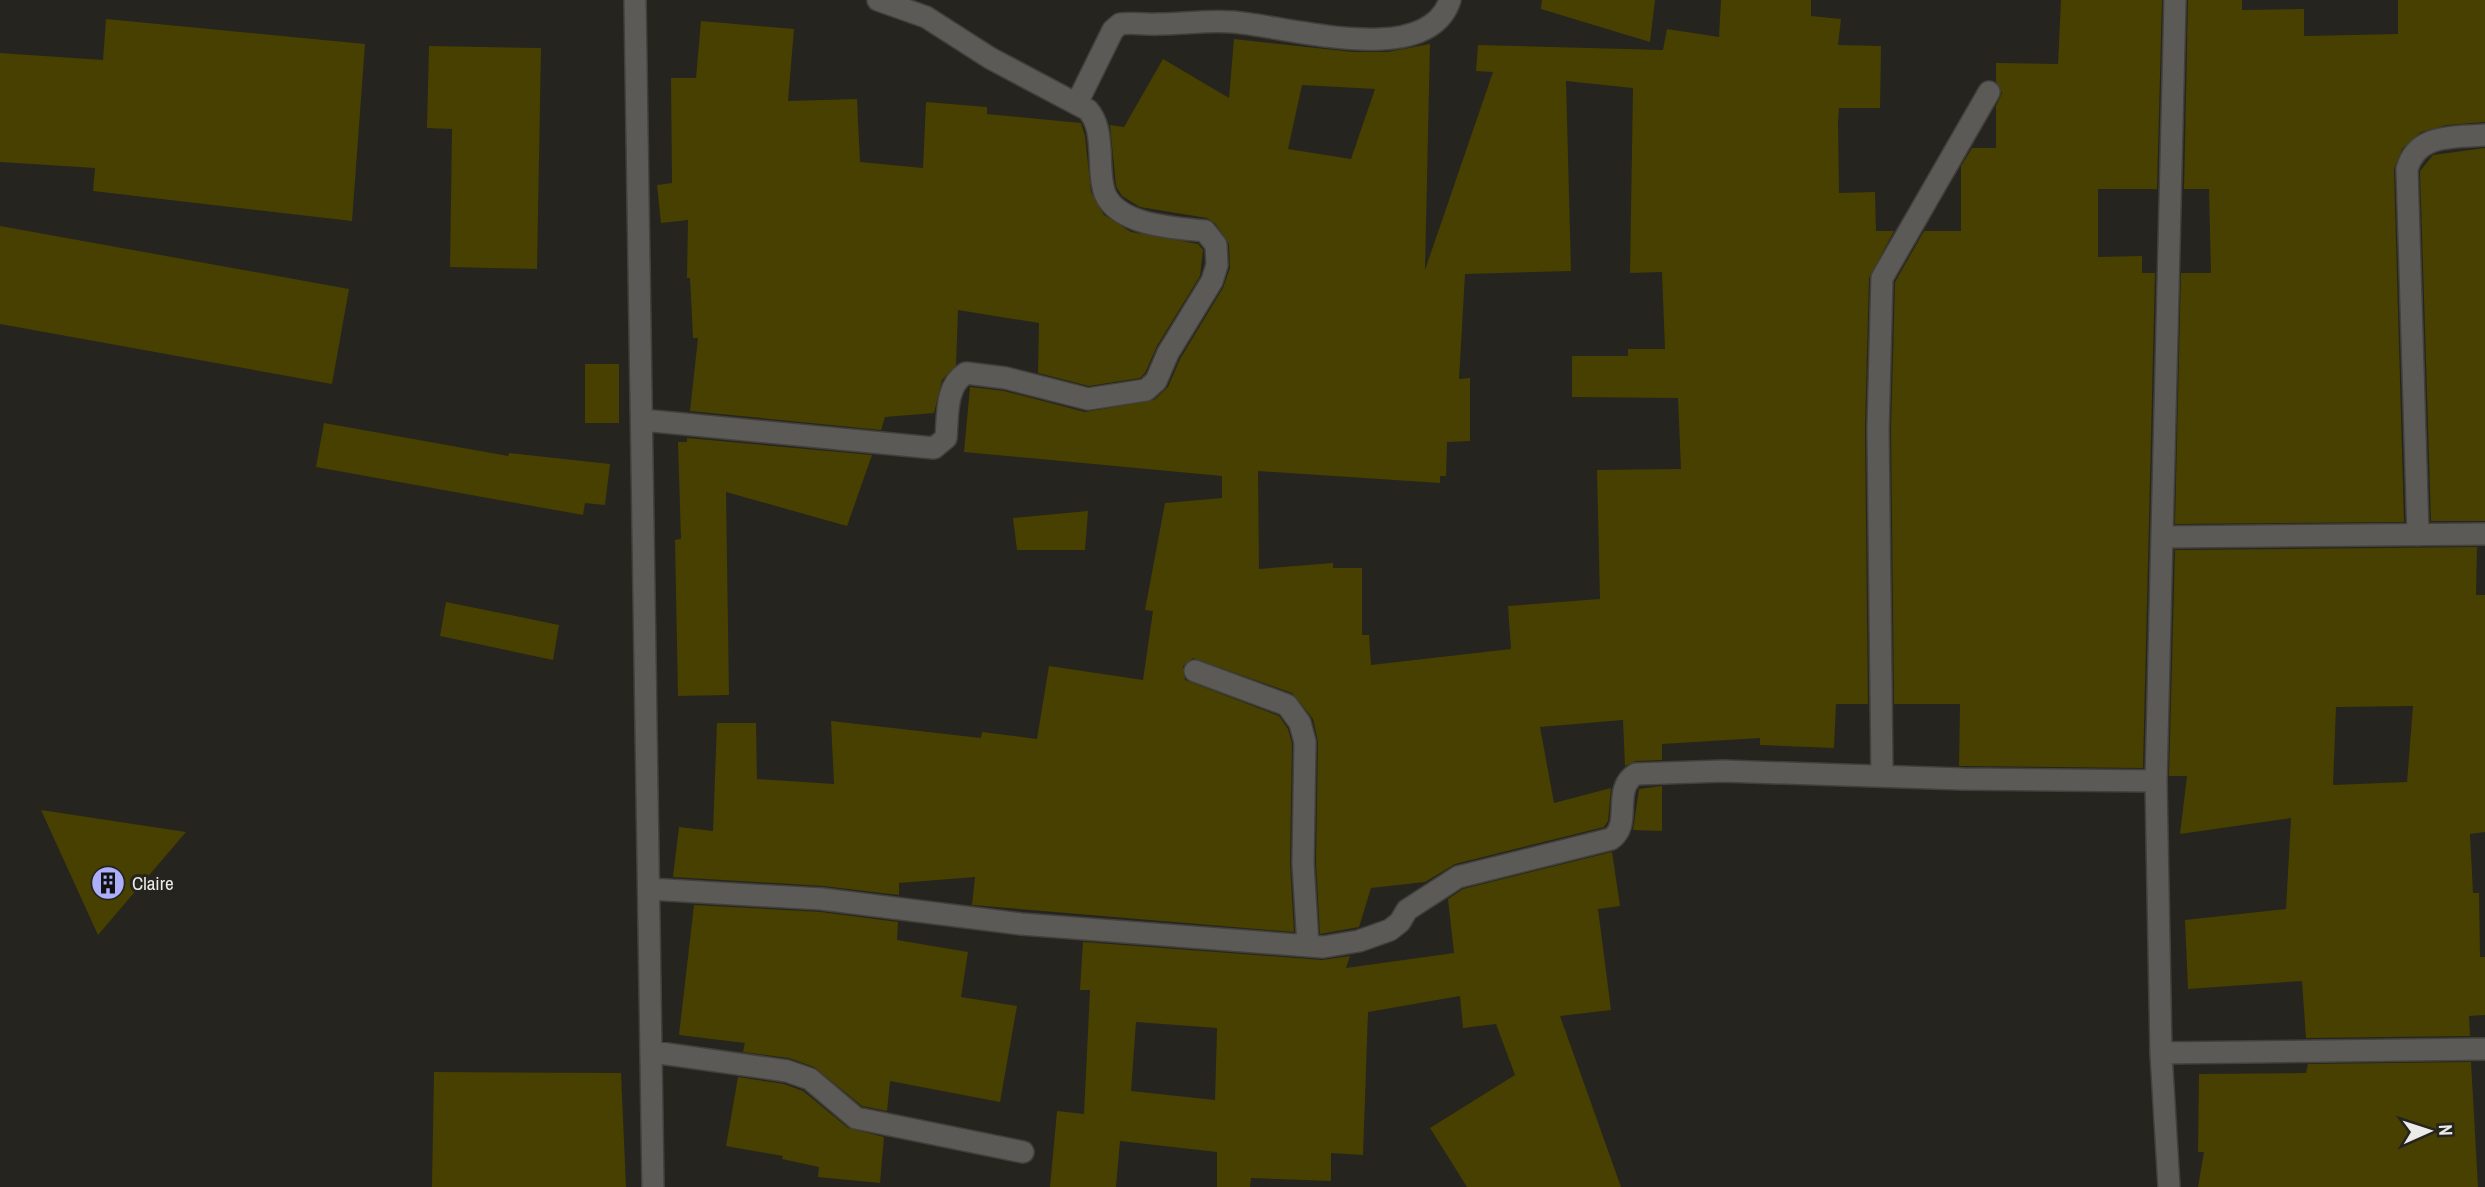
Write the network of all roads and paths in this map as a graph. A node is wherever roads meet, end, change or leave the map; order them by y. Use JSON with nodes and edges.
{"nodes":[{"id":1,"x":635,"y":0,"type":"edge"},
{"id":2,"x":878,"y":0,"type":"edge"},
{"id":3,"x":1450,"y":0,"type":"edge"},
{"id":4,"x":2175,"y":0,"type":"edge"},
{"id":5,"x":928,"y":9,"type":"edge"},
{"id":6,"x":1989,"y":92,"type":"dead end"},
{"id":7,"x":1077,"y":103,"type":"junction"},
{"id":8,"x":2485,"y":135,"type":"edge"},
{"id":9,"x":642,"y":419,"type":"junction"},
{"id":10,"x":2485,"y":534,"type":"edge"},
{"id":11,"x":2418,"y":535,"type":"junction"},
{"id":12,"x":2164,"y":537,"type":"junction"},
{"id":13,"x":1195,"y":671,"type":"dead end"},
{"id":14,"x":1882,"y":775,"type":"junction"},
{"id":15,"x":2156,"y":781,"type":"junction"},
{"id":16,"x":649,"y":889,"type":"junction"},
{"id":17,"x":1308,"y":946,"type":"junction"},
{"id":18,"x":2485,"y":1049,"type":"edge"},
{"id":19,"x":653,"y":1052,"type":"junction"},
{"id":20,"x":2161,"y":1053,"type":"junction"},
{"id":21,"x":1023,"y":1152,"type":"dead end"},
{"id":22,"x":653,"y":1187,"type":"edge"},
{"id":23,"x":2169,"y":1187,"type":"edge"}],
"edges":[{"from":1,"to":9,"type":"street"},
{"from":2,"to":5,"type":"street"},
{"from":3,"to":7,"type":"street"},
{"from":4,"to":12,"type":"street"},
{"from":5,"to":7,"type":"street"},
{"from":6,"to":14,"type":"street"},
{"from":7,"to":9,"type":"street"},
{"from":8,"to":11,"type":"street"},
{"from":9,"to":16,"type":"street"},
{"from":10,"to":11,"type":"street"},
{"from":11,"to":12,"type":"street"},
{"from":12,"to":15,"type":"street"},
{"from":13,"to":17,"type":"street"},
{"from":14,"to":15,"type":"street"},
{"from":14,"to":17,"type":"street"},
{"from":15,"to":20,"type":"street"},
{"from":16,"to":17,"type":"street"},
{"from":16,"to":19,"type":"street"},
{"from":18,"to":20,"type":"street"},
{"from":19,"to":21,"type":"street"},
{"from":19,"to":22,"type":"street"},
{"from":20,"to":23,"type":"street"}]}
